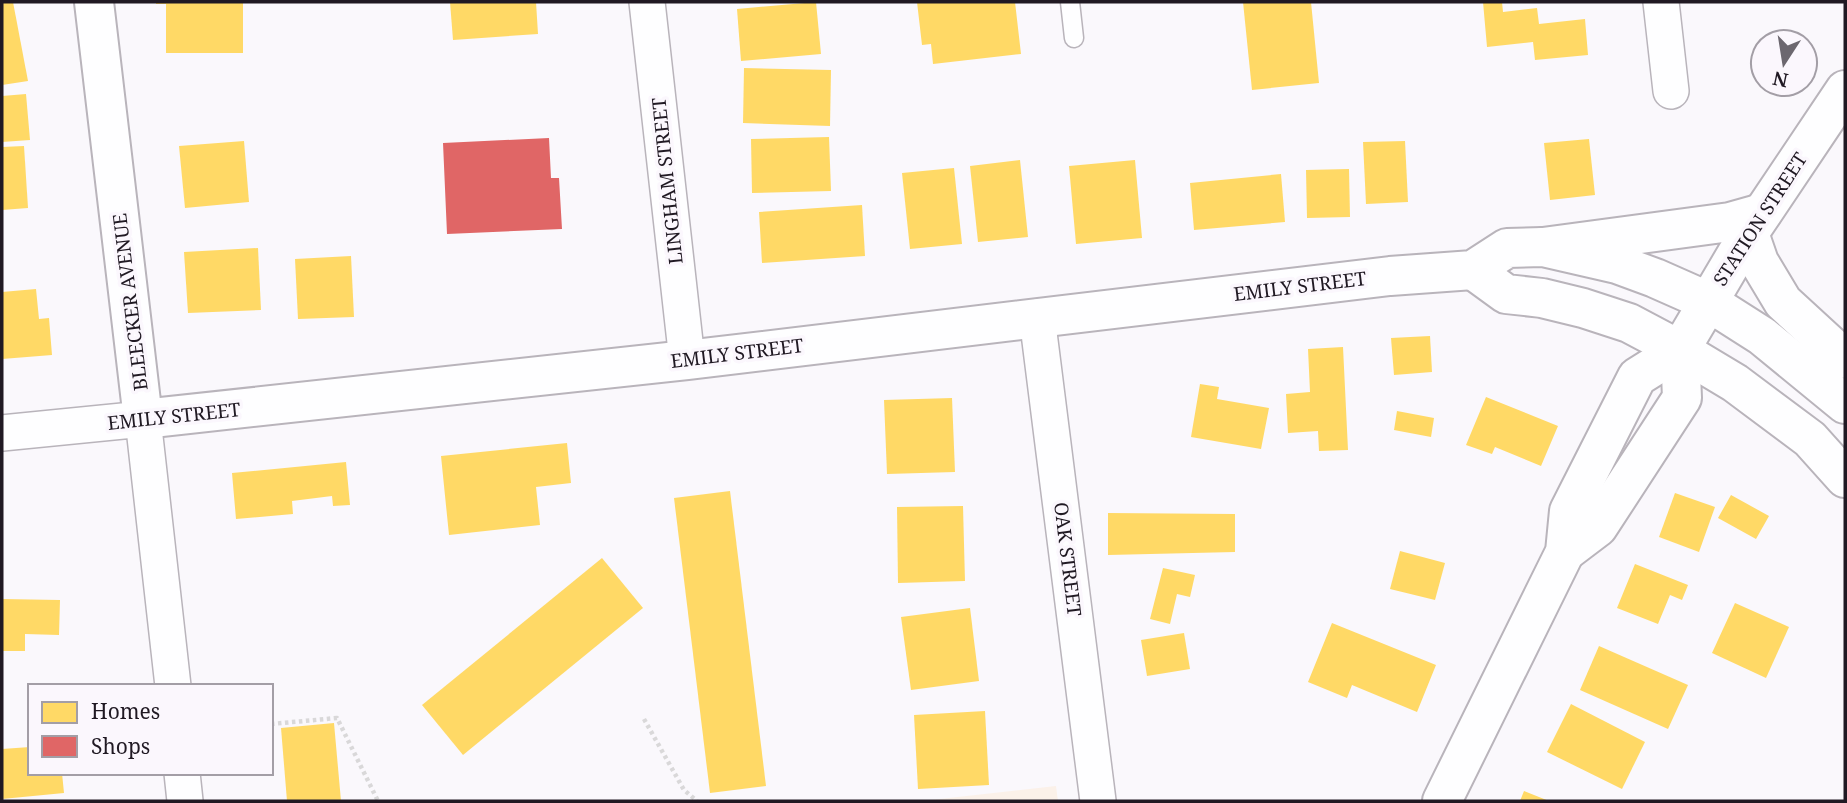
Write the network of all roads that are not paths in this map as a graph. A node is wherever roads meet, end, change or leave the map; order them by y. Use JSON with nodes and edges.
{"nodes":[{"id":1,"x":94,"y":2,"type":"edge"},
{"id":2,"x":647,"y":2,"type":"edge"},
{"id":3,"x":1070,"y":2,"type":"edge"},
{"id":4,"x":1661,"y":2,"type":"edge"},
{"id":5,"x":1074,"y":38,"type":"dead end"},
{"id":6,"x":1845,"y":90,"type":"edge"},
{"id":7,"x":1671,"y":91,"type":"dead end"},
{"id":8,"x":1755,"y":223,"type":"junction"},
{"id":9,"x":1543,"y":247,"type":"junction"},
{"id":10,"x":1473,"y":270,"type":"junction"},
{"id":11,"x":1707,"y":301,"type":"junction"},
{"id":12,"x":1037,"y":317,"type":"junction"},
{"id":13,"x":1679,"y":350,"type":"junction"},
{"id":14,"x":1845,"y":359,"type":"edge"},
{"id":15,"x":687,"y":360,"type":"junction"},
{"id":16,"x":1845,"y":404,"type":"edge"},
{"id":17,"x":143,"y":419,"type":"junction"},
{"id":18,"x":2,"y":433,"type":"edge"},
{"id":19,"x":1845,"y":478,"type":"edge"},
{"id":20,"x":173,"y":684,"type":"edge"},
{"id":21,"x":182,"y":775,"type":"edge"},
{"id":22,"x":185,"y":801,"type":"edge"},
{"id":23,"x":1098,"y":801,"type":"edge"},
{"id":24,"x":1442,"y":801,"type":"edge"}],
"edges":[{"from":1,"to":17,"type":"street","name":"BLEECKER AVENUE"},
{"from":2,"to":15,"type":"street","name":"LINGHAM STREET"},
{"from":3,"to":5,"type":"lane"},
{"from":4,"to":7,"type":"street"},
{"from":6,"to":8,"type":"street","name":"STATION STREET"},
{"from":8,"to":9,"type":"street"},
{"from":8,"to":11,"type":"street","name":"STATION STREET"},
{"from":8,"to":14,"type":"street"},
{"from":9,"to":10,"type":"street","name":"EMILY STREET"},
{"from":9,"to":11,"type":"street","name":"EMILY STREET"},
{"from":10,"to":12,"type":"street","name":"EMILY STREET"},
{"from":10,"to":13,"type":"street"},
{"from":11,"to":13,"type":"street","name":"STATION STREET"},
{"from":11,"to":16,"type":"street","name":"EMILY STREET"},
{"from":12,"to":15,"type":"street","name":"EMILY STREET"},
{"from":12,"to":23,"type":"street","name":"OAK STREET"},
{"from":13,"to":19,"type":"street"},
{"from":13,"to":24,"type":"street","name":"STATION STREET"},
{"from":15,"to":17,"type":"street","name":"EMILY STREET"},
{"from":17,"to":18,"type":"street","name":"EMILY STREET"},
{"from":17,"to":20,"type":"street","name":"BLEECKER AVENUE"},
{"from":21,"to":22,"type":"street"}]}
